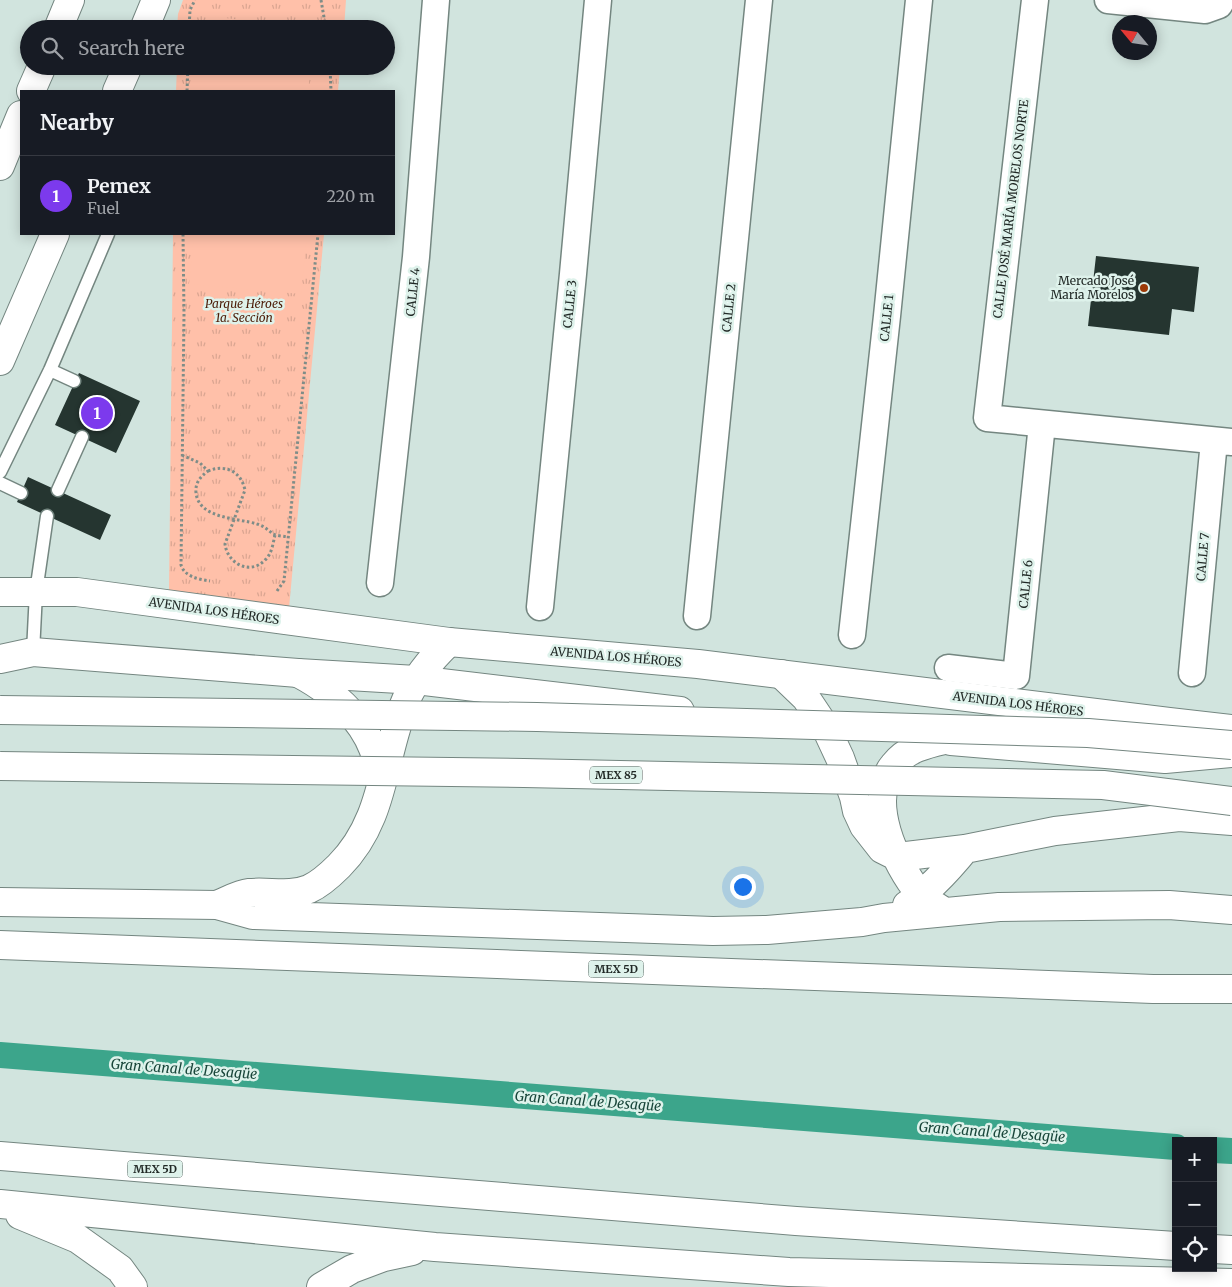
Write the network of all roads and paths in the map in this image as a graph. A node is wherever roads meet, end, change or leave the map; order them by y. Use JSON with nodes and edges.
{"nodes":[{"id":1,"x":70,"y":0,"type":"edge"},
{"id":2,"x":156,"y":0,"type":"edge"},
{"id":3,"x":195,"y":0,"type":"edge"},
{"id":4,"x":322,"y":0,"type":"edge"},
{"id":5,"x":436,"y":0,"type":"edge"},
{"id":6,"x":598,"y":0,"type":"edge"},
{"id":7,"x":759,"y":0,"type":"edge"},
{"id":8,"x":919,"y":0,"type":"edge"},
{"id":9,"x":1035,"y":0,"type":"edge"},
{"id":10,"x":1108,"y":0,"type":"edge"},
{"id":11,"x":1222,"y":0,"type":"edge"},
{"id":12,"x":62,"y":20,"type":"edge"},
{"id":13,"x":148,"y":20,"type":"edge"},
{"id":14,"x":189,"y":20,"type":"edge"},
{"id":15,"x":325,"y":20,"type":"edge"},
{"id":16,"x":38,"y":75,"type":"edge"},
{"id":17,"x":124,"y":75,"type":"edge"},
{"id":18,"x":188,"y":75,"type":"edge"},
{"id":19,"x":330,"y":75,"type":"edge"},
{"id":20,"x":31,"y":90,"type":"edge"},
{"id":21,"x":117,"y":90,"type":"edge"},
{"id":22,"x":187,"y":90,"type":"edge"},
{"id":23,"x":331,"y":90,"type":"edge"},
{"id":24,"x":20,"y":117,"type":"edge"},
{"id":25,"x":0,"y":166,"type":"edge"},
{"id":26,"x":55,"y":235,"type":"edge"},
{"id":27,"x":108,"y":235,"type":"edge"},
{"id":28,"x":183,"y":235,"type":"edge"},
{"id":29,"x":318,"y":235,"type":"edge"},
{"id":30,"x":0,"y":361,"type":"edge"},
{"id":31,"x":50,"y":370,"type":"junction"},
{"id":32,"x":74,"y":381,"type":"dead end"},
{"id":33,"x":1042,"y":424,"type":"junction"},
{"id":34,"x":82,"y":437,"type":"dead end"},
{"id":35,"x":1223,"y":442,"type":"edge"},
{"id":36,"x":182,"y":455,"type":"junction"},
{"id":37,"x":208,"y":471,"type":"junction"},
{"id":38,"x":0,"y":472,"type":"edge"},
{"id":39,"x":0,"y":483,"type":"edge"},
{"id":40,"x":58,"y":490,"type":"dead end"},
{"id":41,"x":21,"y":493,"type":"dead end"},
{"id":42,"x":47,"y":516,"type":"dead end"},
{"id":43,"x":235,"y":518,"type":"junction"},
{"id":44,"x":274,"y":535,"type":"junction"},
{"id":45,"x":288,"y":537,"type":"junction"},
{"id":46,"x":219,"y":583,"type":"dead end"},
{"id":47,"x":380,"y":583,"type":"dead end"},
{"id":48,"x":0,"y":592,"type":"edge"},
{"id":49,"x":36,"y":592,"type":"junction"},
{"id":50,"x":271,"y":594,"type":"dead end"},
{"id":51,"x":540,"y":607,"type":"dead end"},
{"id":52,"x":697,"y":616,"type":"dead end"},
{"id":53,"x":852,"y":635,"type":"dead end"},
{"id":54,"x":449,"y":642,"type":"junction"},
{"id":55,"x":33,"y":652,"type":"junction"},
{"id":56,"x":0,"y":659,"type":"edge"},
{"id":57,"x":948,"y":668,"type":"dead end"},
{"id":58,"x":298,"y":673,"type":"junction"},
{"id":59,"x":1192,"y":673,"type":"dead end"},
{"id":60,"x":781,"y":674,"type":"junction"},
{"id":61,"x":416,"y":680,"type":"junction"},
{"id":62,"x":0,"y":710,"type":"edge"},
{"id":63,"x":826,"y":728,"type":"junction"},
{"id":64,"x":1232,"y":729,"type":"edge"},
{"id":65,"x":944,"y":740,"type":"junction"},
{"id":66,"x":1232,"y":745,"type":"edge"},
{"id":67,"x":1232,"y":753,"type":"edge"},
{"id":68,"x":0,"y":766,"type":"edge"},
{"id":69,"x":380,"y":792,"type":"junction"},
{"id":70,"x":1232,"y":800,"type":"edge"},
{"id":71,"x":1232,"y":821,"type":"edge"},
{"id":72,"x":965,"y":849,"type":"junction"},
{"id":73,"x":898,"y":857,"type":"junction"},
{"id":74,"x":922,"y":896,"type":"junction"},
{"id":75,"x":0,"y":902,"type":"edge"},
{"id":76,"x":217,"y":905,"type":"junction"},
{"id":77,"x":1232,"y":910,"type":"edge"},
{"id":78,"x":945,"y":912,"type":"junction"},
{"id":79,"x":884,"y":918,"type":"junction"},
{"id":80,"x":0,"y":945,"type":"edge"},
{"id":81,"x":1232,"y":989,"type":"edge"},
{"id":82,"x":0,"y":1156,"type":"edge"},
{"id":83,"x":0,"y":1206,"type":"edge"},
{"id":84,"x":1172,"y":1246,"type":"edge"},
{"id":85,"x":435,"y":1247,"type":"junction"},
{"id":86,"x":1217,"y":1248,"type":"edge"},
{"id":87,"x":1232,"y":1250,"type":"edge"},
{"id":88,"x":1232,"y":1282,"type":"edge"},
{"id":89,"x":133,"y":1287,"type":"edge"},
{"id":90,"x":321,"y":1287,"type":"edge"}],
"edges":[{"from":1,"to":12,"type":"main road"},
{"from":2,"to":13,"type":"main road"},
{"from":3,"to":14,"type":"path"},
{"from":4,"to":15,"type":"path"},
{"from":5,"to":47,"type":"street","name":"CALLE 4"},
{"from":6,"to":51,"type":"street","name":"CALLE 3"},
{"from":7,"to":52,"type":"street","name":"CALLE 2"},
{"from":8,"to":53,"type":"street","name":"CALLE 1"},
{"from":9,"to":33,"type":"street","name":"CALLE JOSÉ MARÍA MORELOS NORTE"},
{"from":10,"to":11,"type":"street"},
{"from":16,"to":20,"type":"main road"},
{"from":17,"to":21,"type":"main road"},
{"from":18,"to":22,"type":"path"},
{"from":19,"to":23,"type":"path"},
{"from":24,"to":25,"type":"main road"},
{"from":26,"to":30,"type":"main road"},
{"from":27,"to":31,"type":"lane"},
{"from":28,"to":36,"type":"path"},
{"from":29,"to":45,"type":"path"},
{"from":31,"to":32,"type":"lane"},
{"from":31,"to":38,"type":"lane"},
{"from":33,"to":35,"type":"street"},
{"from":33,"to":57,"type":"street","name":"CALLE 6"},
{"from":34,"to":40,"type":"lane"},
{"from":35,"to":59,"type":"street","name":"CALLE 7"},
{"from":36,"to":37,"type":"path"},
{"from":36,"to":46,"type":"path"},
{"from":37,"to":43,"type":"path"},
{"from":37,"to":43,"type":"path"},
{"from":39,"to":41,"type":"lane"},
{"from":42,"to":49,"type":"lane"},
{"from":43,"to":44,"type":"path"},
{"from":43,"to":44,"type":"path"},
{"from":44,"to":45,"type":"path"},
{"from":45,"to":50,"type":"path"},
{"from":48,"to":49,"type":"main road","name":"AVENIDA LOS HÉROES"},
{"from":49,"to":54,"type":"main road","name":"AVENIDA LOS HÉROES"},
{"from":49,"to":55,"type":"lane"},
{"from":54,"to":60,"type":"main road","name":"AVENIDA LOS HÉROES"},
{"from":54,"to":61,"type":"main road"},
{"from":55,"to":56,"type":"main road"},
{"from":55,"to":58,"type":"main road"},
{"from":58,"to":61,"type":"main road"},
{"from":58,"to":69,"type":"main road"},
{"from":60,"to":63,"type":"main road"},
{"from":60,"to":64,"type":"main road","name":"AVENIDA LOS HÉROES"},
{"from":61,"to":63,"type":"main road"},
{"from":61,"to":69,"type":"main road"},
{"from":62,"to":66,"type":"main road","bridge":true},
{"from":63,"to":65,"type":"main road"},
{"from":63,"to":73,"type":"main road"},
{"from":65,"to":67,"type":"main road"},
{"from":65,"to":73,"type":"main road"},
{"from":68,"to":70,"type":"main road","number":"MEX 85","bridge":true},
{"from":69,"to":76,"type":"main road"},
{"from":71,"to":72,"type":"main road"},
{"from":72,"to":73,"type":"main road"},
{"from":72,"to":74,"type":"main road"},
{"from":73,"to":74,"type":"main road"},
{"from":74,"to":78,"type":"main road"},
{"from":74,"to":79,"type":"main road"},
{"from":75,"to":76,"type":"main road"},
{"from":76,"to":79,"type":"main road"},
{"from":77,"to":78,"type":"main road"},
{"from":78,"to":79,"type":"main road"},
{"from":80,"to":81,"type":"main road","number":"MEX 5D"},
{"from":82,"to":84,"type":"main road","number":"MEX 5D"},
{"from":83,"to":85,"type":"main road"},
{"from":83,"to":89,"type":"main road"},
{"from":85,"to":88,"type":"main road"},
{"from":85,"to":90,"type":"main road"},
{"from":86,"to":87,"type":"main road"}]}
